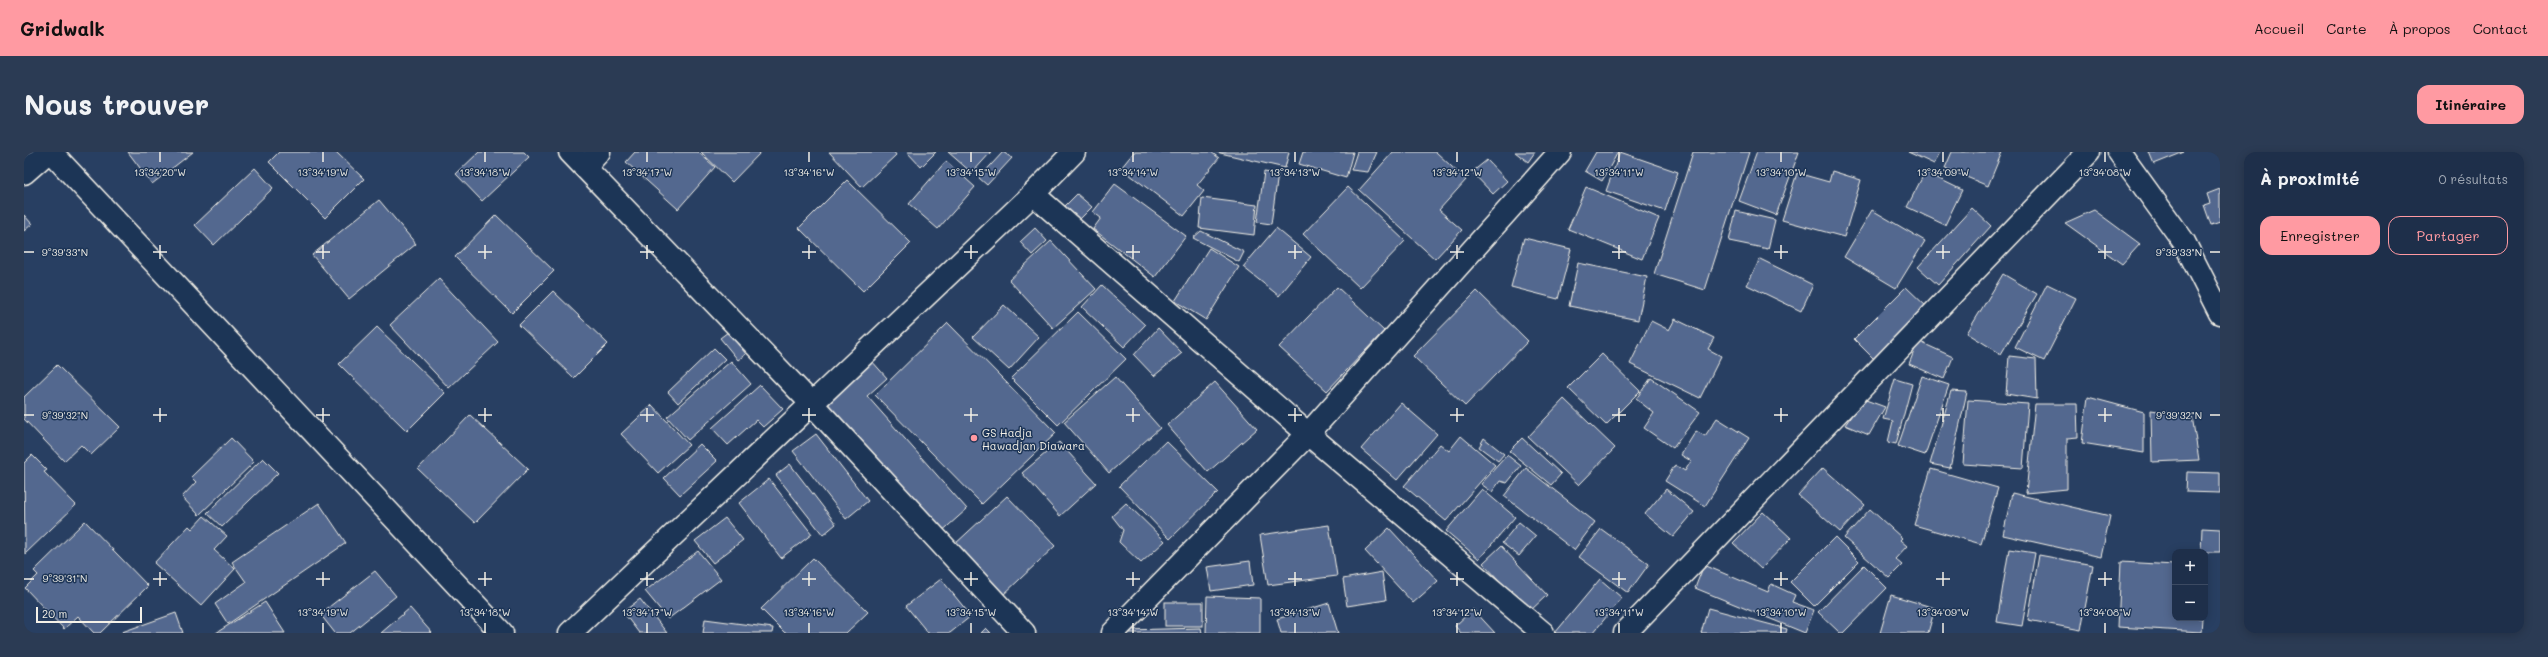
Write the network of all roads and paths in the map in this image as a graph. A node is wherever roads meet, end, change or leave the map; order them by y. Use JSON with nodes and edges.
{"nodes":[{"id":1,"x":50,"y":152,"type":"edge"},
{"id":2,"x":570,"y":152,"type":"edge"},
{"id":3,"x":1074,"y":152,"type":"edge"},
{"id":4,"x":1560,"y":152,"type":"edge"},
{"id":5,"x":2089,"y":152,"type":"edge"},
{"id":6,"x":2119,"y":152,"type":"edge"},
{"id":7,"x":592,"y":160,"type":"edge"},
{"id":8,"x":24,"y":173,"type":"edge"},
{"id":9,"x":1033,"y":194,"type":"junction"},
{"id":10,"x":2220,"y":313,"type":"edge"},
{"id":11,"x":812,"y":404,"type":"junction"},
{"id":12,"x":1308,"y":434,"type":"junction"},
{"id":13,"x":502,"y":633,"type":"edge"},
{"id":14,"x":570,"y":633,"type":"edge"},
{"id":15,"x":1024,"y":633,"type":"edge"},
{"id":16,"x":1113,"y":633,"type":"edge"},
{"id":17,"x":1543,"y":633,"type":"edge"},
{"id":18,"x":1625,"y":633,"type":"edge"}],
"edges":[{"from":1,"to":8,"type":"street"},
{"from":1,"to":13,"type":"street"},
{"from":2,"to":7,"type":"street"},
{"from":3,"to":9,"type":"street"},
{"from":4,"to":12,"type":"street"},
{"from":5,"to":18,"type":"street"},
{"from":6,"to":10,"type":"street"},
{"from":7,"to":11,"type":"street"},
{"from":9,"to":11,"type":"street"},
{"from":9,"to":12,"type":"street"},
{"from":11,"to":14,"type":"street"},
{"from":11,"to":15,"type":"street"},
{"from":12,"to":16,"type":"street"},
{"from":12,"to":17,"type":"street"}]}
